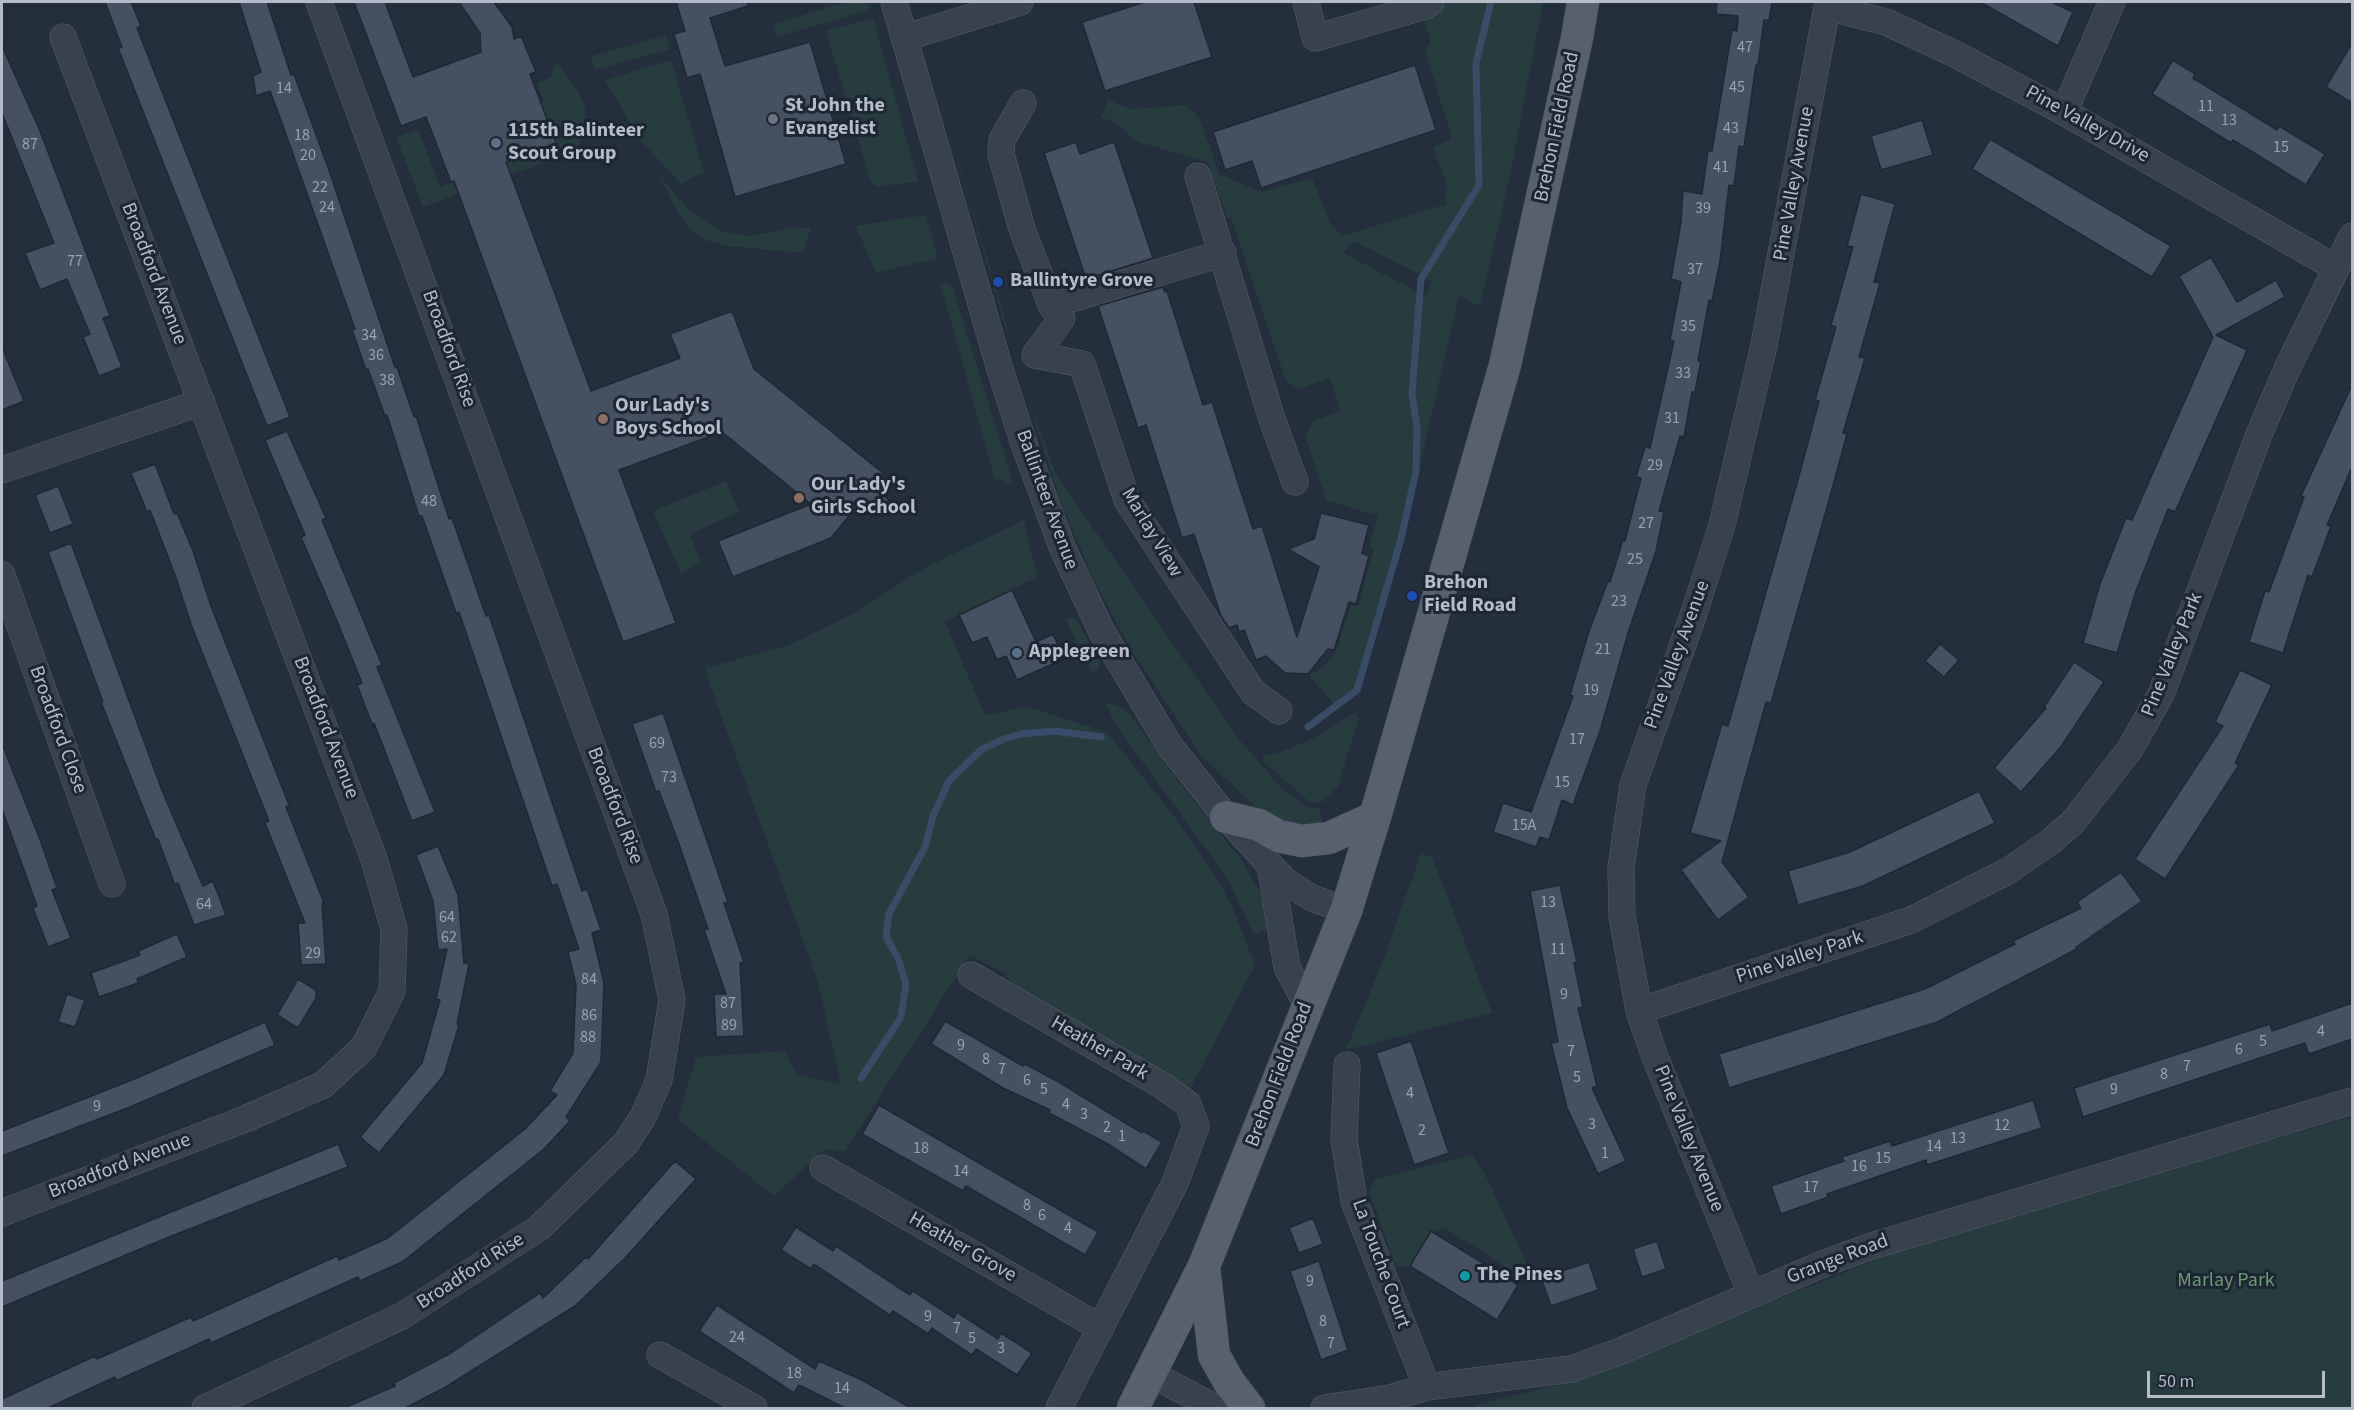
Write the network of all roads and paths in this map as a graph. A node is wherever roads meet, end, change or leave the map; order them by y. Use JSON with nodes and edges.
{"nodes":[{"id":1,"x":319,"y":2,"type":"edge"},
{"id":2,"x":894,"y":2,"type":"edge"},
{"id":3,"x":1020,"y":2,"type":"edge"},
{"id":4,"x":1306,"y":2,"type":"edge"},
{"id":5,"x":1431,"y":2,"type":"edge"},
{"id":6,"x":1583,"y":2,"type":"edge"},
{"id":7,"x":2112,"y":2,"type":"edge"},
{"id":8,"x":1828,"y":4,"type":"edge"},
{"id":9,"x":63,"y":36,"type":"dead end"},
{"id":10,"x":904,"y":38,"type":"junction"},
{"id":11,"x":1023,"y":103,"type":"dead end"},
{"id":12,"x":2064,"y":112,"type":"junction"},
{"id":13,"x":1198,"y":176,"type":"dead end"},
{"id":14,"x":2352,"y":236,"type":"edge"},
{"id":15,"x":1223,"y":253,"type":"junction"},
{"id":16,"x":2336,"y":268,"type":"junction"},
{"id":17,"x":1051,"y":304,"type":"junction"},
{"id":18,"x":1035,"y":356,"type":"junction"},
{"id":19,"x":999,"y":366,"type":"junction"},
{"id":20,"x":202,"y":402,"type":"junction"},
{"id":21,"x":2,"y":470,"type":"edge"},
{"id":22,"x":1295,"y":482,"type":"dead end"},
{"id":23,"x":2,"y":575,"type":"edge"},
{"id":24,"x":1279,"y":711,"type":"dead end"},
{"id":25,"x":1226,"y":817,"type":"junction"},
{"id":26,"x":1375,"y":817,"type":"junction"},
{"id":27,"x":1270,"y":865,"type":"junction"},
{"id":28,"x":112,"y":884,"type":"dead end"},
{"id":29,"x":1346,"y":911,"type":"junction"},
{"id":30,"x":971,"y":975,"type":"dead end"},
{"id":31,"x":1307,"y":1005,"type":"junction"},
{"id":32,"x":1639,"y":1011,"type":"junction"},
{"id":33,"x":1347,"y":1065,"type":"dead end"},
{"id":34,"x":2352,"y":1101,"type":"edge"},
{"id":35,"x":823,"y":1167,"type":"dead end"},
{"id":36,"x":2,"y":1213,"type":"edge"},
{"id":37,"x":1204,"y":1266,"type":"junction"},
{"id":38,"x":1751,"y":1294,"type":"junction"},
{"id":39,"x":1101,"y":1328,"type":"junction"},
{"id":40,"x":660,"y":1355,"type":"dead end"},
{"id":41,"x":1150,"y":1374,"type":"junction"},
{"id":42,"x":1427,"y":1387,"type":"junction"},
{"id":43,"x":205,"y":1408,"type":"edge"},
{"id":44,"x":754,"y":1408,"type":"edge"},
{"id":45,"x":1059,"y":1408,"type":"edge"},
{"id":46,"x":1133,"y":1408,"type":"edge"},
{"id":47,"x":1216,"y":1408,"type":"edge"},
{"id":48,"x":1249,"y":1408,"type":"edge"},
{"id":49,"x":1324,"y":1408,"type":"edge"}],
"edges":[{"from":1,"to":43,"type":"street","name":"Broadford Rise"},
{"from":2,"to":10,"type":"street","name":"Ballinteer Avenue"},
{"from":3,"to":10,"type":"street"},
{"from":4,"to":5,"type":"street"},
{"from":6,"to":26,"type":"main road","name":"Brehon Field Road"},
{"from":7,"to":12,"type":"street"},
{"from":8,"to":12,"type":"street","name":"Pine Valley Drive"},
{"from":8,"to":32,"type":"street","name":"Pine Valley Avenue"},
{"from":9,"to":20,"type":"street","name":"Broadford Avenue"},
{"from":10,"to":19,"type":"street","name":"Ballinteer Avenue"},
{"from":11,"to":17,"type":"street"},
{"from":12,"to":16,"type":"street","name":"Pine Valley Drive"},
{"from":13,"to":15,"type":"street"},
{"from":14,"to":16,"type":"street","name":"Pine Valley Park"},
{"from":15,"to":17,"type":"street"},
{"from":15,"to":22,"type":"street"},
{"from":16,"to":32,"type":"street","name":"Pine Valley Park"},
{"from":17,"to":18,"type":"street"},
{"from":18,"to":19,"type":"street"},
{"from":18,"to":24,"type":"street","name":"Marlay View"},
{"from":19,"to":25,"type":"street","name":"Ballinteer Avenue"},
{"from":20,"to":21,"type":"street"},
{"from":20,"to":36,"type":"street","name":"Broadford Avenue"},
{"from":23,"to":28,"type":"street","name":"Broadford Close"},
{"from":25,"to":26,"type":"main road"},
{"from":25,"to":27,"type":"street","name":"Ballinteer Avenue"},
{"from":26,"to":29,"type":"main road","name":"Brehon Field Road"},
{"from":27,"to":29,"type":"street","name":"Ballinteer Avenue"},
{"from":27,"to":31,"type":"street"},
{"from":29,"to":31,"type":"main road","name":"Brehon Field Road"},
{"from":30,"to":39,"type":"street","name":"Heather Park"},
{"from":31,"to":37,"type":"main road","name":"Brehon Field Road"},
{"from":32,"to":38,"type":"street","name":"Pine Valley Avenue"},
{"from":33,"to":42,"type":"street","name":"La Touche Court"},
{"from":34,"to":38,"type":"street","name":"Grange Road"},
{"from":35,"to":39,"type":"street","name":"Heather Grove"},
{"from":37,"to":41,"type":"main road","name":"Brehon Field Road"},
{"from":37,"to":48,"type":"main road"},
{"from":38,"to":42,"type":"street","name":"Grange Road"},
{"from":39,"to":45,"type":"street","name":"Heather Park"},
{"from":40,"to":44,"type":"street"},
{"from":41,"to":46,"type":"main road"},
{"from":41,"to":47,"type":"street"},
{"from":42,"to":49,"type":"street","name":"Grange Road"}]}
